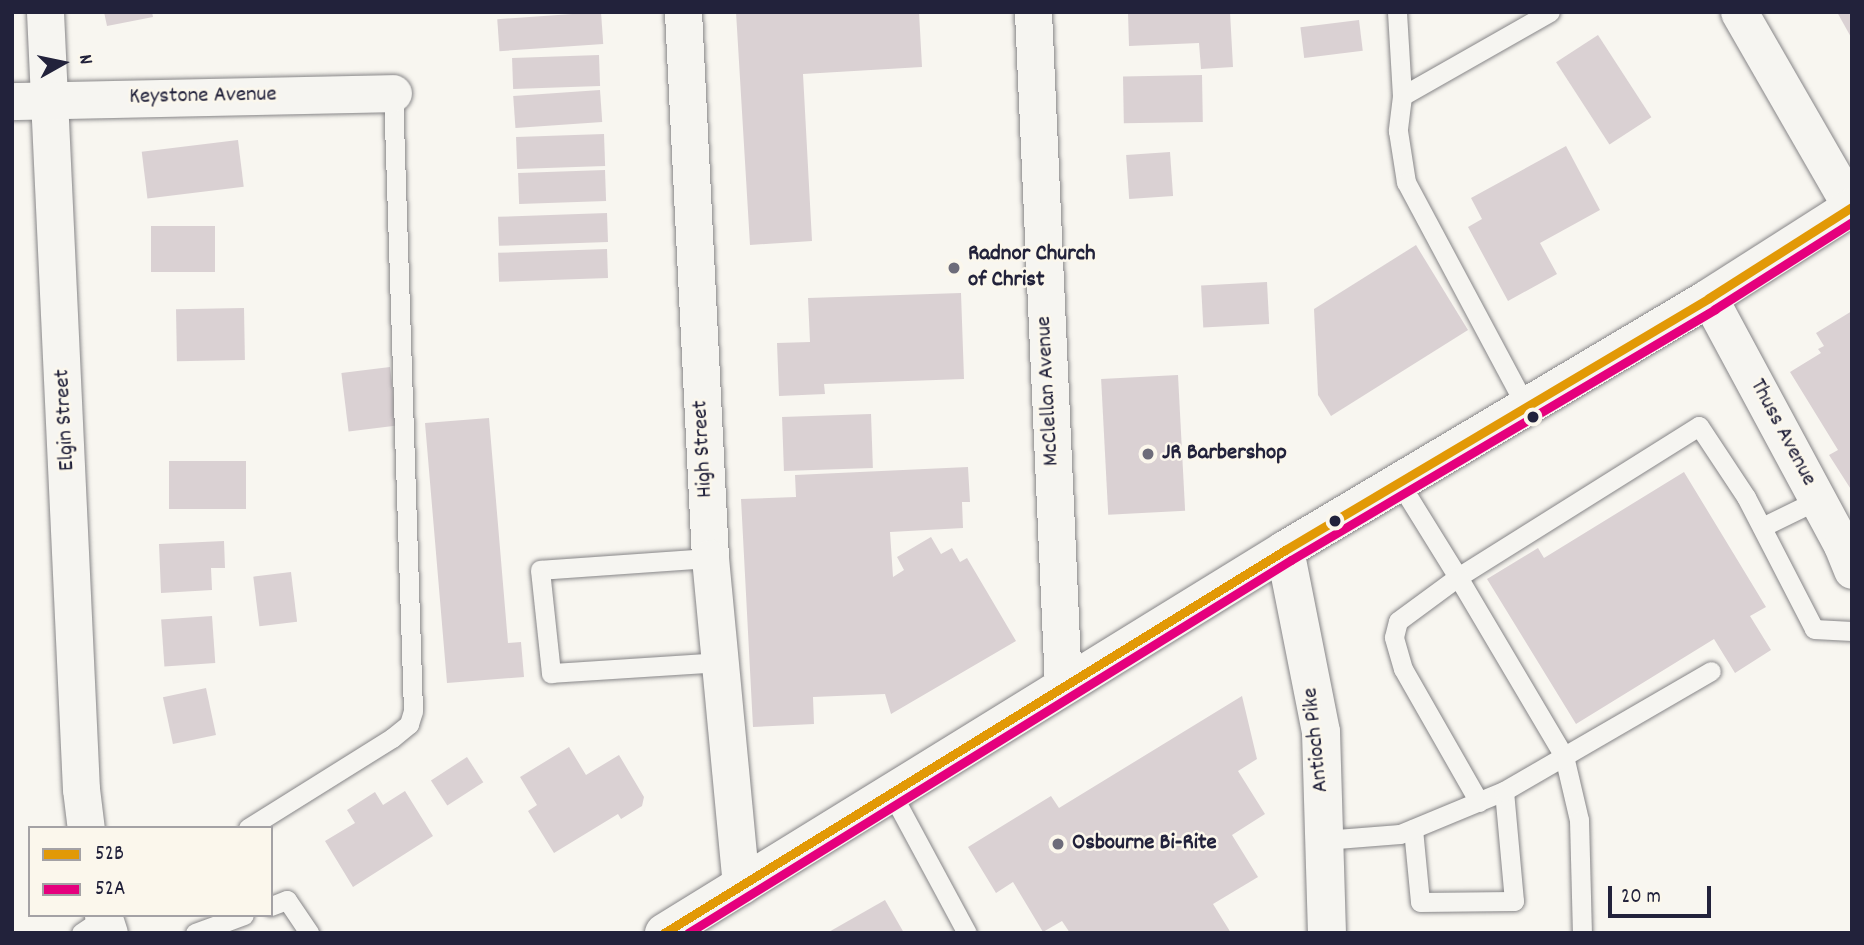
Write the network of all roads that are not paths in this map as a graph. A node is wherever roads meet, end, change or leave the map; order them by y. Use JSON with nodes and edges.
{"nodes":[{"id":1,"x":45,"y":12,"type":"edge"},
{"id":2,"x":682,"y":12,"type":"edge"},
{"id":3,"x":1033,"y":12,"type":"edge"},
{"id":4,"x":1397,"y":12,"type":"edge"},
{"id":5,"x":1550,"y":12,"type":"edge"},
{"id":6,"x":1740,"y":12,"type":"edge"},
{"id":7,"x":393,"y":93,"type":"joint"},
{"id":8,"x":1402,"y":96,"type":"junction"},
{"id":9,"x":49,"y":100,"type":"junction"},
{"id":10,"x":12,"y":101,"type":"edge"},
{"id":11,"x":1851,"y":207,"type":"edge"},
{"id":12,"x":1709,"y":298,"type":"junction"},
{"id":13,"x":1525,"y":407,"type":"junction"},
{"id":14,"x":1399,"y":482,"type":"junction"},
{"id":15,"x":1818,"y":500,"type":"junction"},
{"id":16,"x":1762,"y":527,"type":"junction"},
{"id":17,"x":1285,"y":550,"type":"junction"},
{"id":18,"x":710,"y":558,"type":"junction"},
{"id":19,"x":1852,"y":570,"type":"edge"},
{"id":20,"x":1458,"y":577,"type":"junction"},
{"id":21,"x":1852,"y":631,"type":"edge"},
{"id":22,"x":720,"y":662,"type":"junction"},
{"id":23,"x":1711,"y":671,"type":"dead end"},
{"id":24,"x":1063,"y":685,"type":"junction"},
{"id":25,"x":1563,"y":756,"type":"junction"},
{"id":26,"x":891,"y":792,"type":"junction"},
{"id":27,"x":1504,"y":792,"type":"junction"},
{"id":28,"x":1479,"y":802,"type":"junction"},
{"id":29,"x":86,"y":826,"type":"edge"},
{"id":30,"x":251,"y":826,"type":"edge"},
{"id":31,"x":1413,"y":829,"type":"junction"},
{"id":32,"x":1324,"y":840,"type":"junction"},
{"id":33,"x":741,"y":886,"type":"junction"},
{"id":34,"x":273,"y":905,"type":"edge"},
{"id":35,"x":239,"y":917,"type":"edge"},
{"id":36,"x":195,"y":933,"type":"edge"},
{"id":37,"x":309,"y":933,"type":"edge"},
{"id":38,"x":664,"y":933,"type":"edge"},
{"id":39,"x":967,"y":933,"type":"edge"},
{"id":40,"x":1327,"y":933,"type":"edge"},
{"id":41,"x":1582,"y":933,"type":"edge"}],
"edges":[{"from":1,"to":9,"type":"street","name":"Elgin Street"},
{"from":2,"to":18,"type":"street","name":"High Street"},
{"from":3,"to":24,"type":"street","name":"McClellan Avenue"},
{"from":4,"to":8,"type":"lane"},
{"from":5,"to":8,"type":"lane"},
{"from":6,"to":11,"type":"street"},
{"from":7,"to":9,"type":"street","name":"Keystone Avenue"},
{"from":7,"to":30,"type":"lane"},
{"from":8,"to":13,"type":"lane"},
{"from":9,"to":10,"type":"street","name":"Keystone Avenue"},
{"from":9,"to":29,"type":"street","name":"Elgin Street"},
{"from":11,"to":12,"type":"main road"},
{"from":12,"to":13,"type":"main road"},
{"from":12,"to":15,"type":"street","name":"Thuss Avenue"},
{"from":13,"to":14,"type":"main road"},
{"from":14,"to":17,"type":"main road"},
{"from":14,"to":20,"type":"lane"},
{"from":15,"to":16,"type":"lane"},
{"from":15,"to":19,"type":"street","name":"Thuss Avenue"},
{"from":16,"to":20,"type":"lane"},
{"from":16,"to":21,"type":"lane"},
{"from":17,"to":24,"type":"main road"},
{"from":17,"to":32,"type":"main road","name":"Antioch Pike"},
{"from":18,"to":22,"type":"street","name":"High Street"},
{"from":18,"to":22,"type":"lane"},
{"from":20,"to":25,"type":"lane"},
{"from":20,"to":28,"type":"lane"},
{"from":22,"to":33,"type":"street","name":"High Street"},
{"from":23,"to":25,"type":"lane"},
{"from":24,"to":26,"type":"main road"},
{"from":25,"to":27,"type":"lane"},
{"from":25,"to":41,"type":"lane"},
{"from":26,"to":33,"type":"main road"},
{"from":26,"to":39,"type":"lane"},
{"from":27,"to":28,"type":"lane"},
{"from":27,"to":31,"type":"lane"},
{"from":28,"to":31,"type":"lane"},
{"from":31,"to":32,"type":"lane"},
{"from":32,"to":40,"type":"main road","name":"Antioch Pike"},
{"from":33,"to":38,"type":"main road"},
{"from":34,"to":37,"type":"lane"},
{"from":35,"to":36,"type":"lane"}]}
